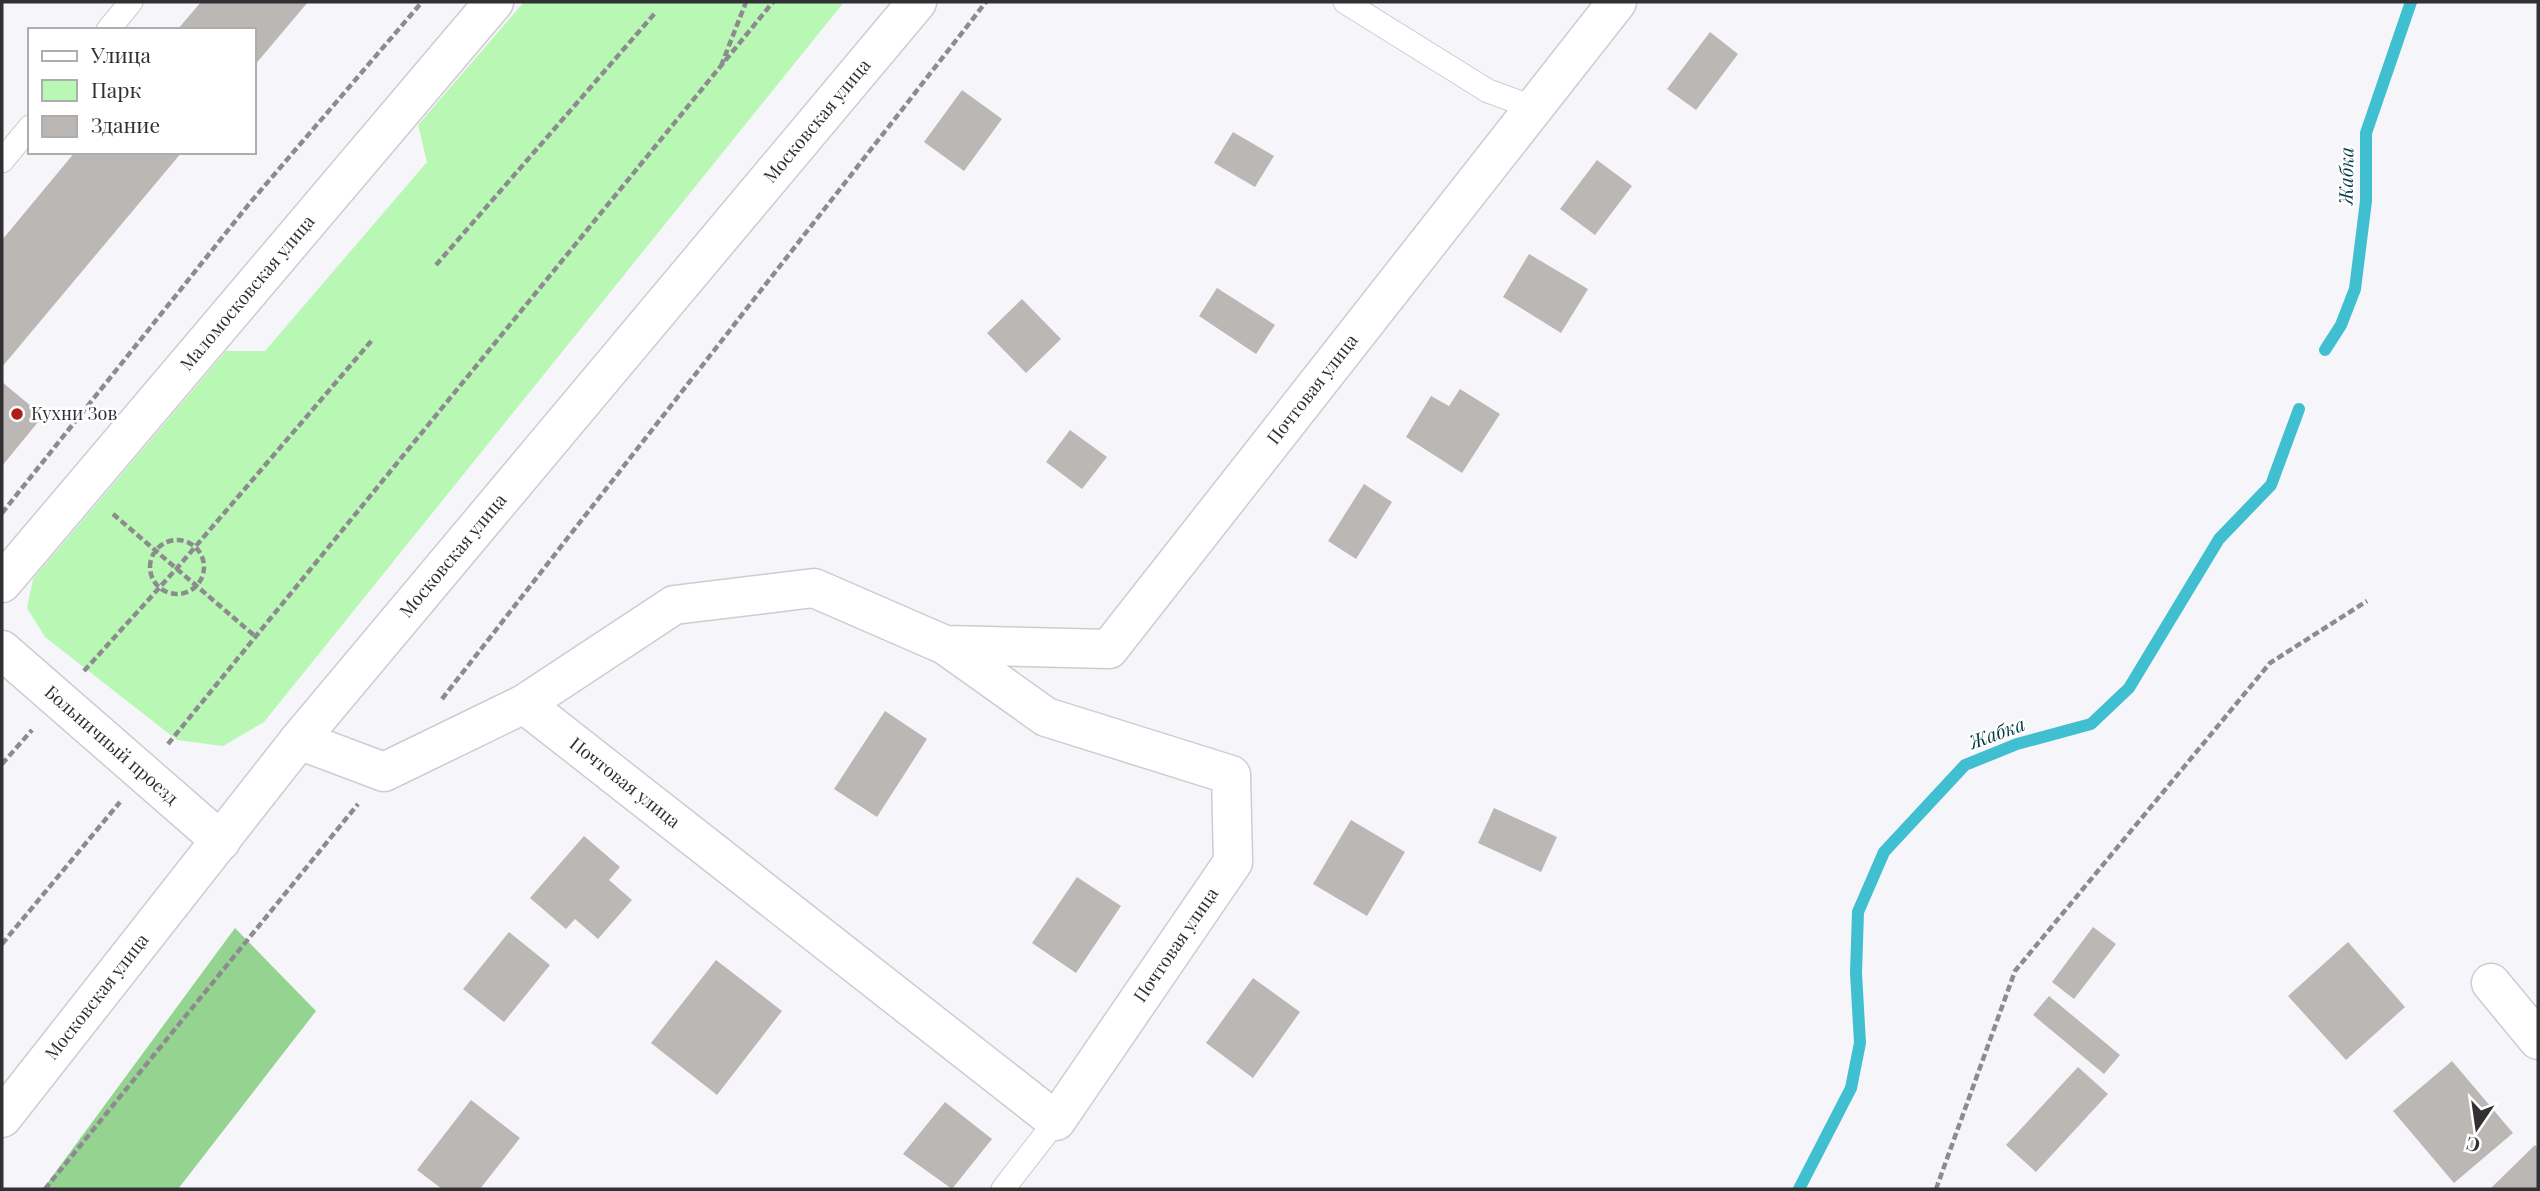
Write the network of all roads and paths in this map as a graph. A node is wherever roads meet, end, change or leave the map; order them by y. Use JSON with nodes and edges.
{"nodes":[{"id":1,"x":131,"y":2,"type":"edge"},
{"id":2,"x":422,"y":2,"type":"edge"},
{"id":3,"x":494,"y":2,"type":"edge"},
{"id":4,"x":746,"y":2,"type":"edge"},
{"id":5,"x":773,"y":2,"type":"edge"},
{"id":6,"x":917,"y":2,"type":"edge"},
{"id":7,"x":986,"y":2,"type":"edge"},
{"id":8,"x":1345,"y":2,"type":"edge"},
{"id":9,"x":1616,"y":2,"type":"edge"},
{"id":10,"x":656,"y":12,"type":"dead end"},
{"id":11,"x":110,"y":28,"type":"edge"},
{"id":12,"x":719,"y":72,"type":"junction"},
{"id":13,"x":1535,"y":108,"type":"junction"},
{"id":14,"x":28,"y":129,"type":"edge"},
{"id":15,"x":2,"y":161,"type":"edge"},
{"id":16,"x":436,"y":265,"type":"dead end"},
{"id":17,"x":373,"y":339,"type":"dead end"},
{"id":18,"x":81,"y":488,"type":"junction"},
{"id":19,"x":2,"y":513,"type":"edge"},
{"id":20,"x":195,"y":547,"type":"junction"},
{"id":21,"x":156,"y":550,"type":"junction"},
{"id":22,"x":178,"y":567,"type":"junction"},
{"id":23,"x":2,"y":583,"type":"edge"},
{"id":24,"x":198,"y":585,"type":"junction"},
{"id":25,"x":159,"y":587,"type":"junction"},
{"id":26,"x":2367,"y":601,"type":"dead end"},
{"id":27,"x":256,"y":637,"type":"junction"},
{"id":28,"x":945,"y":645,"type":"junction"},
{"id":29,"x":2,"y":650,"type":"edge"},
{"id":30,"x":59,"y":699,"type":"junction"},
{"id":31,"x":524,"y":704,"type":"junction"},
{"id":32,"x":436,"y":706,"type":"dead end"},
{"id":33,"x":299,"y":740,"type":"junction"},
{"id":34,"x":2,"y":764,"type":"edge"},
{"id":35,"x":384,"y":772,"type":"junction"},
{"id":36,"x":143,"y":775,"type":"junction"},
{"id":37,"x":221,"y":841,"type":"junction"},
{"id":38,"x":2,"y":944,"type":"edge"},
{"id":39,"x":2491,"y":983,"type":"dead end"},
{"id":40,"x":2538,"y":1040,"type":"edge"},
{"id":41,"x":2,"y":1118,"type":"edge"},
{"id":42,"x":1056,"y":1121,"type":"junction"},
{"id":43,"x":45,"y":1189,"type":"edge"},
{"id":44,"x":1003,"y":1189,"type":"edge"},
{"id":45,"x":1936,"y":1189,"type":"edge"}],
"edges":[{"from":1,"to":11,"type":"lane"},
{"from":2,"to":19,"type":"path"},
{"from":3,"to":18,"type":"street","name":"Маломосковская улица"},
{"from":4,"to":12,"type":"path"},
{"from":5,"to":12,"type":"path"},
{"from":6,"to":33,"type":"street","name":"Московская улица"},
{"from":7,"to":32,"type":"path"},
{"from":8,"to":13,"type":"lane"},
{"from":9,"to":13,"type":"street","name":"Почтовая улица"},
{"from":10,"to":16,"type":"path"},
{"from":12,"to":27,"type":"path"},
{"from":13,"to":28,"type":"street","name":"Почтовая улица"},
{"from":14,"to":15,"type":"lane"},
{"from":17,"to":20,"type":"path"},
{"from":18,"to":21,"type":"path"},
{"from":18,"to":23,"type":"street","name":"Маломосковская улица"},
{"from":20,"to":21,"type":"path"},
{"from":20,"to":22,"type":"path"},
{"from":20,"to":24,"type":"path"},
{"from":21,"to":22,"type":"path"},
{"from":21,"to":25,"type":"path"},
{"from":22,"to":24,"type":"path"},
{"from":22,"to":25,"type":"path"},
{"from":24,"to":25,"type":"path"},
{"from":24,"to":27,"type":"path"},
{"from":25,"to":30,"type":"path"},
{"from":26,"to":45,"type":"path"},
{"from":27,"to":36,"type":"path"},
{"from":28,"to":31,"type":"street","name":"Почтовая улица"},
{"from":28,"to":42,"type":"street","name":"Почтовая улица"},
{"from":29,"to":30,"type":"street","name":"Больничный проезд"},
{"from":30,"to":34,"type":"path"},
{"from":30,"to":36,"type":"street","name":"Больничный проезд"},
{"from":31,"to":35,"type":"street","name":"Почтовая улица"},
{"from":31,"to":42,"type":"street","name":"Почтовая улица"},
{"from":33,"to":35,"type":"street"},
{"from":33,"to":37,"type":"street","name":"Московская улица"},
{"from":35,"to":43,"type":"path"},
{"from":36,"to":37,"type":"street","name":"Больничный проезд"},
{"from":36,"to":38,"type":"path"},
{"from":37,"to":41,"type":"street","name":"Московская улица"},
{"from":39,"to":40,"type":"street"},
{"from":42,"to":44,"type":"lane","name":"Почтовая улица"}]}
